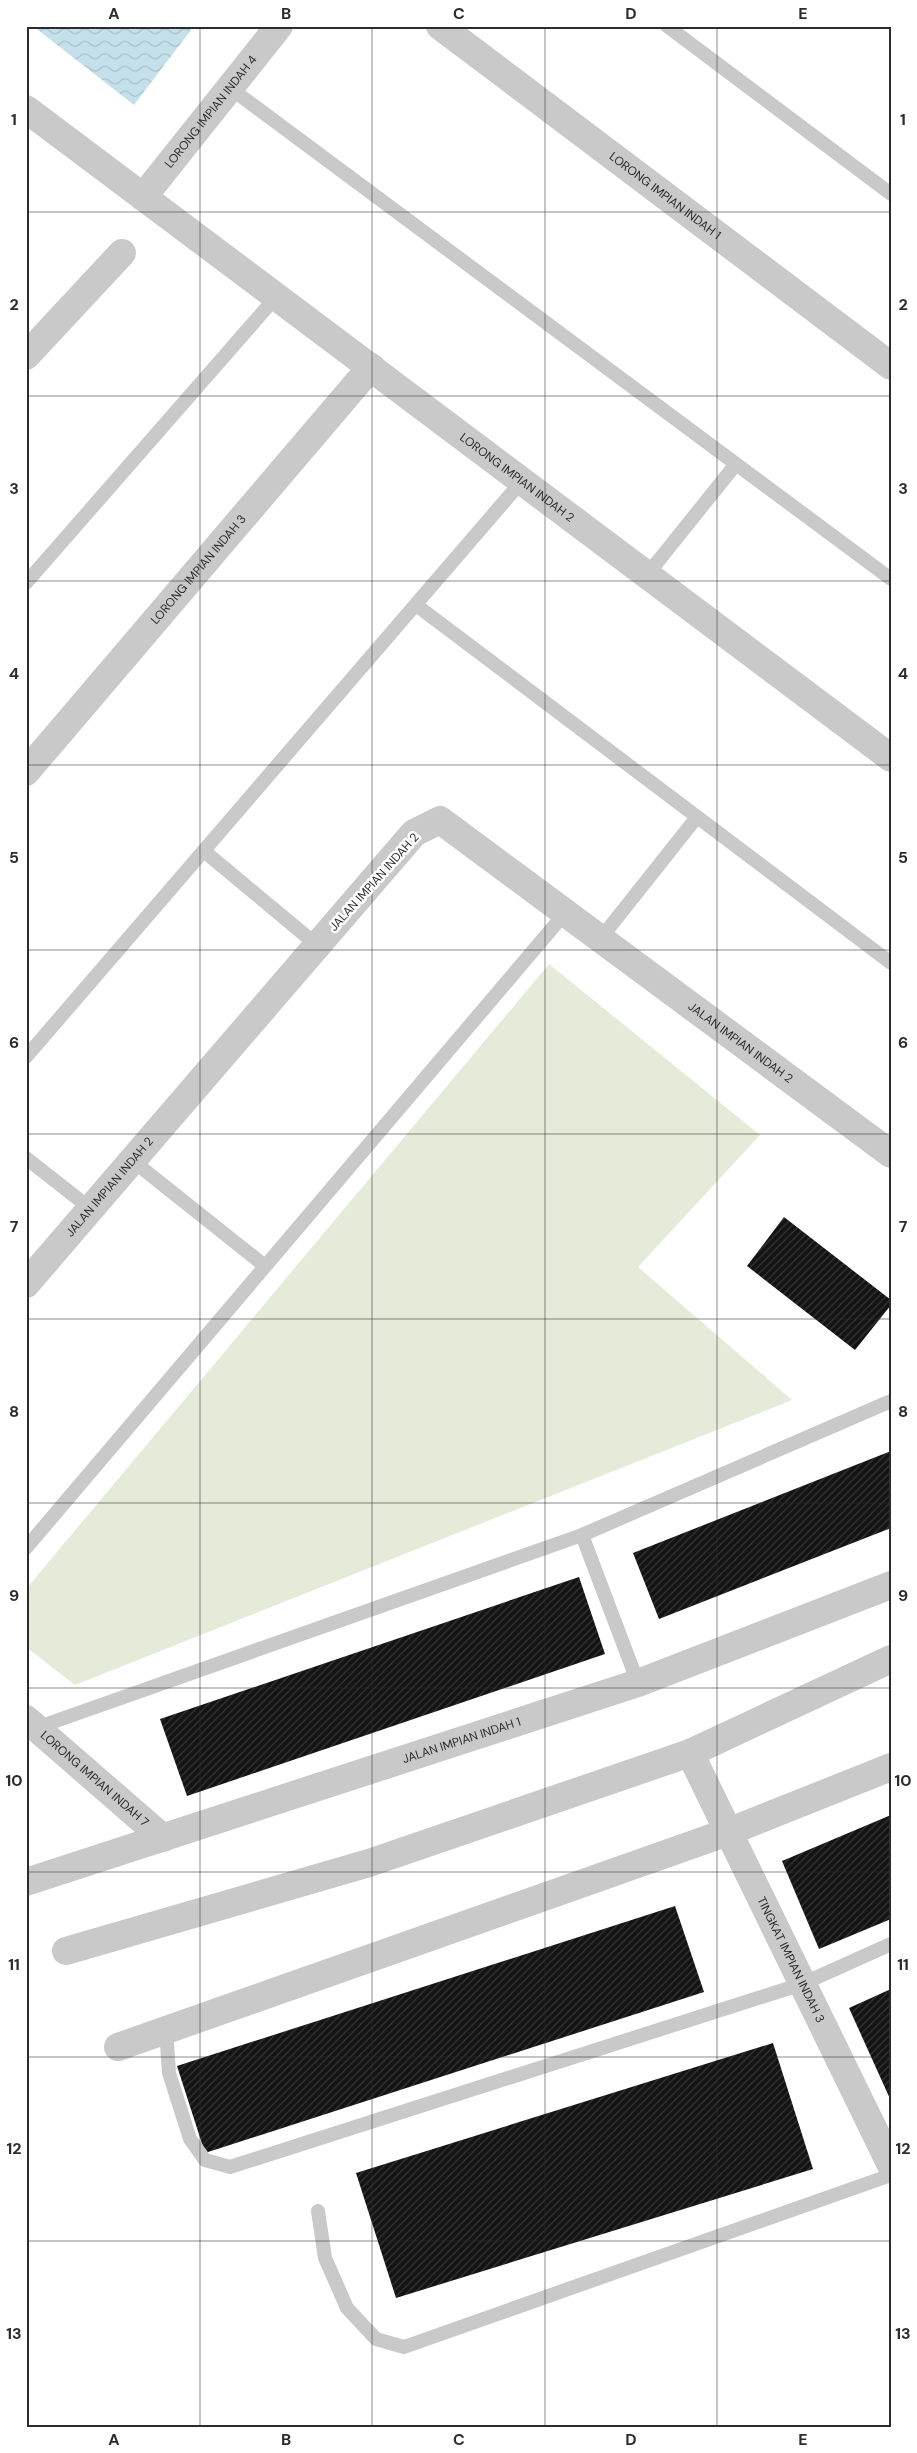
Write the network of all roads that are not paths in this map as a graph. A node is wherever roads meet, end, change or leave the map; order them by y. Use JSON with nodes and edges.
{"nodes":[{"id":1,"x":278,"y":26,"type":"edge"},
{"id":2,"x":440,"y":26,"type":"edge"},
{"id":3,"x":667,"y":26,"type":"edge"},
{"id":4,"x":230,"y":88,"type":"junction"},
{"id":5,"x":26,"y":110,"type":"edge"},
{"id":6,"x":891,"y":194,"type":"edge"},
{"id":7,"x":143,"y":197,"type":"junction"},
{"id":8,"x":122,"y":253,"type":"dead end"},
{"id":9,"x":276,"y":297,"type":"junction"},
{"id":10,"x":26,"y":356,"type":"edge"},
{"id":11,"x":891,"y":366,"type":"edge"},
{"id":12,"x":371,"y":368,"type":"junction"},
{"id":13,"x":736,"y":464,"type":"junction"},
{"id":14,"x":522,"y":481,"type":"junction"},
{"id":15,"x":648,"y":575,"type":"junction"},
{"id":16,"x":891,"y":579,"type":"edge"},
{"id":17,"x":26,"y":583,"type":"edge"},
{"id":18,"x":416,"y":605,"type":"junction"},
{"id":19,"x":891,"y":758,"type":"edge"},
{"id":20,"x":26,"y":772,"type":"edge"},
{"id":21,"x":697,"y":817,"type":"junction"},
{"id":22,"x":204,"y":851,"type":"junction"},
{"id":23,"x":566,"y":912,"type":"junction"},
{"id":24,"x":601,"y":938,"type":"junction"},
{"id":25,"x":318,"y":946,"type":"junction"},
{"id":26,"x":891,"y":963,"type":"edge"},
{"id":27,"x":26,"y":1057,"type":"edge"},
{"id":28,"x":891,"y":1154,"type":"edge"},
{"id":29,"x":26,"y":1158,"type":"edge"},
{"id":30,"x":133,"y":1161,"type":"junction"},
{"id":31,"x":91,"y":1209,"type":"junction"},
{"id":32,"x":265,"y":1266,"type":"junction"},
{"id":33,"x":26,"y":1284,"type":"edge"},
{"id":34,"x":891,"y":1401,"type":"edge"},
{"id":35,"x":582,"y":1535,"type":"junction"},
{"id":36,"x":26,"y":1548,"type":"edge"},
{"id":37,"x":891,"y":1585,"type":"edge"},
{"id":38,"x":891,"y":1659,"type":"edge"},
{"id":39,"x":638,"y":1683,"type":"junction"},
{"id":40,"x":31,"y":1723,"type":"edge"},
{"id":41,"x":690,"y":1753,"type":"junction"},
{"id":42,"x":891,"y":1766,"type":"edge"},
{"id":43,"x":728,"y":1832,"type":"junction"},
{"id":44,"x":162,"y":1838,"type":"junction"},
{"id":45,"x":26,"y":1882,"type":"edge"},
{"id":46,"x":891,"y":1944,"type":"edge"},
{"id":47,"x":66,"y":1951,"type":"dead end"},
{"id":48,"x":802,"y":1984,"type":"junction"},
{"id":49,"x":166,"y":2030,"type":"junction"},
{"id":50,"x":118,"y":2047,"type":"dead end"},
{"id":51,"x":891,"y":2166,"type":"edge"},
{"id":52,"x":891,"y":2175,"type":"edge"},
{"id":53,"x":318,"y":2211,"type":"dead end"}],
"edges":[{"from":1,"to":4,"type":"street","name":"LORONG IMPIAN INDAH 4"},
{"from":2,"to":11,"type":"street","name":"LORONG IMPIAN INDAH 1"},
{"from":3,"to":6,"type":"lane"},
{"from":4,"to":7,"type":"street","name":"LORONG IMPIAN INDAH 4"},
{"from":4,"to":13,"type":"lane"},
{"from":5,"to":7,"type":"street","name":"LORONG IMPIAN INDAH 2"},
{"from":7,"to":9,"type":"street","name":"LORONG IMPIAN INDAH 2"},
{"from":8,"to":10,"type":"street"},
{"from":9,"to":12,"type":"street","name":"LORONG IMPIAN INDAH 2"},
{"from":9,"to":17,"type":"lane"},
{"from":12,"to":14,"type":"street","name":"LORONG IMPIAN INDAH 2"},
{"from":12,"to":20,"type":"street","name":"LORONG IMPIAN INDAH 3"},
{"from":13,"to":15,"type":"lane"},
{"from":13,"to":16,"type":"lane"},
{"from":14,"to":15,"type":"street","name":"LORONG IMPIAN INDAH 2"},
{"from":14,"to":18,"type":"lane"},
{"from":15,"to":19,"type":"street","name":"LORONG IMPIAN INDAH 2"},
{"from":18,"to":21,"type":"lane"},
{"from":18,"to":22,"type":"lane"},
{"from":21,"to":24,"type":"lane"},
{"from":21,"to":26,"type":"lane"},
{"from":22,"to":25,"type":"lane"},
{"from":22,"to":27,"type":"lane"},
{"from":23,"to":24,"type":"street","name":"JALAN IMPIAN INDAH 2"},
{"from":23,"to":25,"type":"street","name":"JALAN IMPIAN INDAH 2"},
{"from":23,"to":32,"type":"lane"},
{"from":24,"to":28,"type":"street","name":"JALAN IMPIAN INDAH 2"},
{"from":25,"to":30,"type":"street","name":"JALAN IMPIAN INDAH 2"},
{"from":29,"to":31,"type":"lane"},
{"from":30,"to":31,"type":"street","name":"JALAN IMPIAN INDAH 2"},
{"from":30,"to":32,"type":"lane"},
{"from":31,"to":33,"type":"street","name":"JALAN IMPIAN INDAH 2"},
{"from":32,"to":36,"type":"lane"},
{"from":34,"to":35,"type":"lane"},
{"from":35,"to":39,"type":"lane"},
{"from":35,"to":40,"type":"lane"},
{"from":37,"to":39,"type":"street","name":"JALAN IMPIAN INDAH 1"},
{"from":38,"to":41,"type":"street"},
{"from":39,"to":44,"type":"street","name":"JALAN IMPIAN INDAH 1"},
{"from":40,"to":44,"type":"street","name":"LORONG IMPIAN INDAH 7"},
{"from":41,"to":43,"type":"street","name":"TINGKAT IMPIAN INDAH 3"},
{"from":41,"to":47,"type":"street"},
{"from":42,"to":43,"type":"street"},
{"from":43,"to":48,"type":"street","name":"TINGKAT IMPIAN INDAH 3"},
{"from":43,"to":49,"type":"street"},
{"from":44,"to":45,"type":"street","name":"JALAN IMPIAN INDAH 1"},
{"from":46,"to":48,"type":"lane"},
{"from":48,"to":49,"type":"lane"},
{"from":48,"to":51,"type":"street","name":"TINGKAT IMPIAN INDAH 3"},
{"from":49,"to":50,"type":"street"},
{"from":52,"to":53,"type":"lane"}]}
